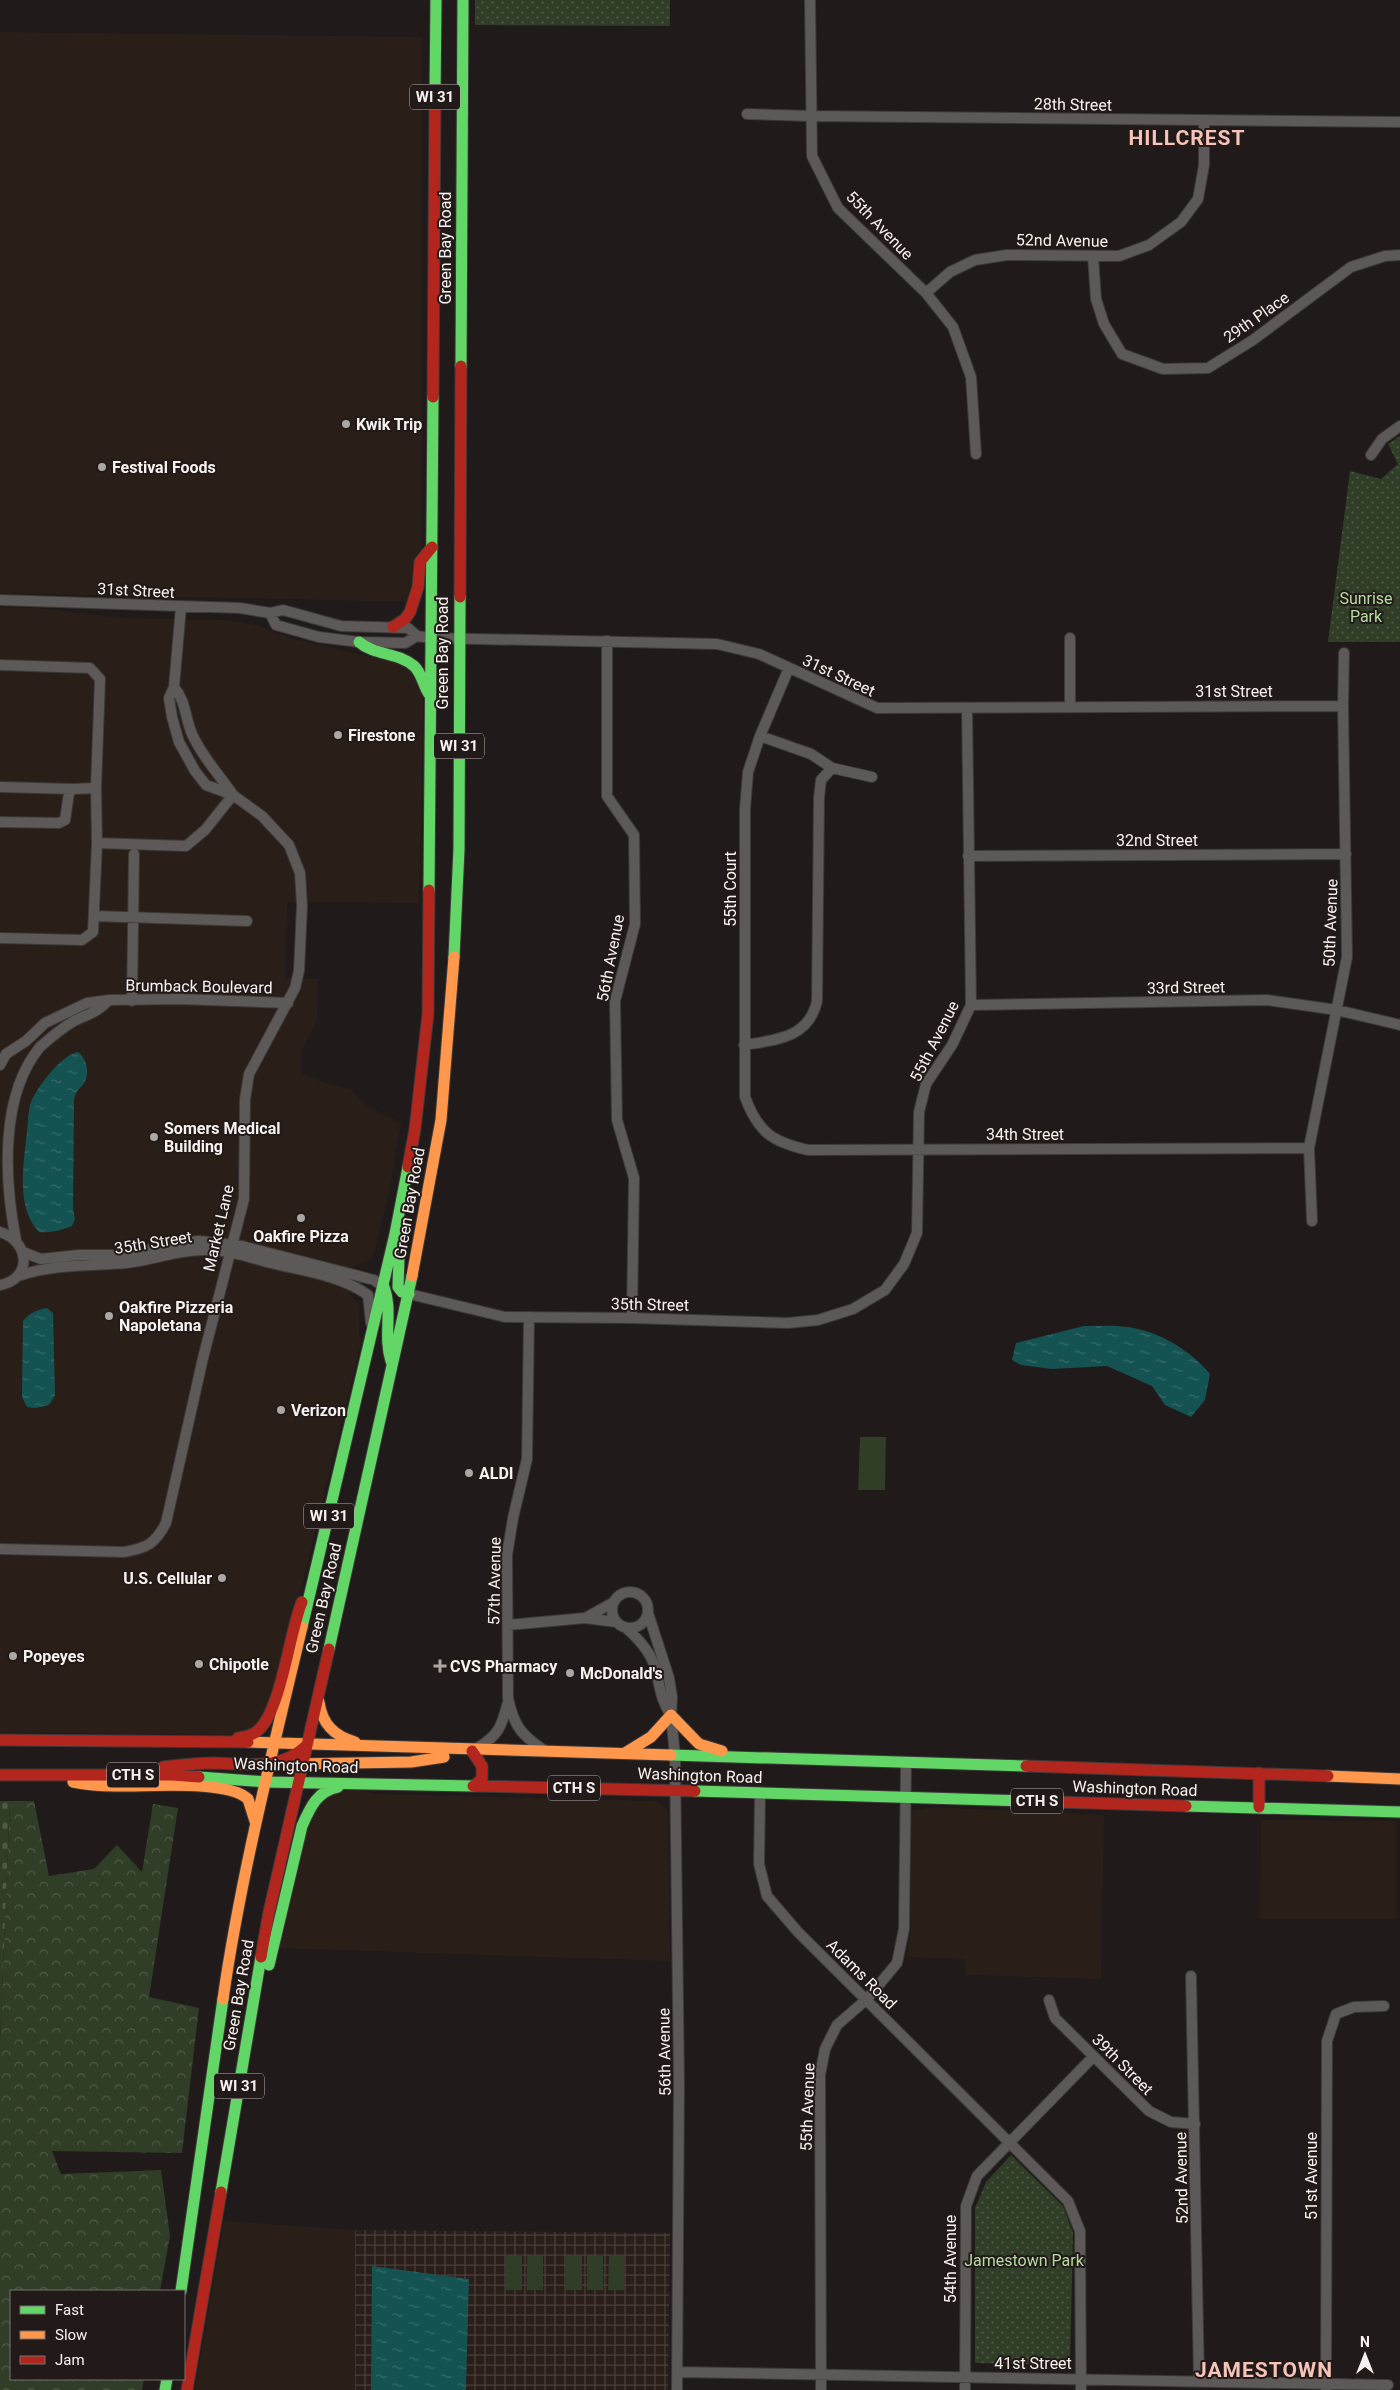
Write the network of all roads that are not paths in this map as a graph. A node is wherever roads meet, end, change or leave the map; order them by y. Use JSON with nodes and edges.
{"nodes":[{"id":1,"x":436,"y":0,"type":"edge"},
{"id":2,"x":463,"y":0,"type":"edge"},
{"id":3,"x":810,"y":0,"type":"edge"},
{"id":4,"x":747,"y":114,"type":"dead end"},
{"id":5,"x":810,"y":116,"type":"junction"},
{"id":6,"x":1204,"y":120,"type":"junction"},
{"id":7,"x":1400,"y":122,"type":"edge"},
{"id":8,"x":1400,"y":255,"type":"edge"},
{"id":9,"x":1093,"y":256,"type":"junction"},
{"id":10,"x":926,"y":293,"type":"junction"},
{"id":11,"x":1400,"y":426,"type":"edge"},
{"id":12,"x":976,"y":454,"type":"dead end"},
{"id":13,"x":1371,"y":456,"type":"dead end"},
{"id":14,"x":432,"y":547,"type":"junction"},
{"id":15,"x":0,"y":600,"type":"edge"},
{"id":16,"x":181,"y":607,"type":"junction"},
{"id":17,"x":270,"y":613,"type":"junction"},
{"id":18,"x":393,"y":627,"type":"junction"},
{"id":19,"x":418,"y":636,"type":"junction"},
{"id":20,"x":432,"y":638,"type":"junction"},
{"id":21,"x":458,"y":638,"type":"junction"},
{"id":22,"x":1070,"y":638,"type":"dead end"},
{"id":23,"x":608,"y":640,"type":"junction"},
{"id":24,"x":359,"y":642,"type":"junction"},
{"id":25,"x":1344,"y":653,"type":"dead end"},
{"id":26,"x":0,"y":665,"type":"edge"},
{"id":27,"x":789,"y":668,"type":"junction"},
{"id":28,"x":174,"y":687,"type":"junction"},
{"id":29,"x":431,"y":696,"type":"junction"},
{"id":30,"x":1343,"y":706,"type":"junction"},
{"id":31,"x":1070,"y":707,"type":"junction"},
{"id":32,"x":967,"y":708,"type":"junction"},
{"id":33,"x":760,"y":736,"type":"junction"},
{"id":34,"x":832,"y":768,"type":"junction"},
{"id":35,"x":872,"y":777,"type":"dead end"},
{"id":36,"x":0,"y":787,"type":"edge"},
{"id":37,"x":96,"y":788,"type":"junction"},
{"id":38,"x":73,"y":789,"type":"junction"},
{"id":39,"x":233,"y":795,"type":"junction"},
{"id":40,"x":0,"y":822,"type":"edge"},
{"id":41,"x":97,"y":843,"type":"junction"},
{"id":42,"x":134,"y":854,"type":"dead end"},
{"id":43,"x":1346,"y":854,"type":"junction"},
{"id":44,"x":968,"y":856,"type":"junction"},
{"id":45,"x":94,"y":916,"type":"junction"},
{"id":46,"x":132,"y":917,"type":"junction"},
{"id":47,"x":246,"y":921,"type":"dead end"},
{"id":48,"x":0,"y":938,"type":"edge"},
{"id":49,"x":109,"y":1000,"type":"junction"},
{"id":50,"x":132,"y":1001,"type":"junction"},
{"id":51,"x":288,"y":1003,"type":"junction"},
{"id":52,"x":971,"y":1005,"type":"junction"},
{"id":53,"x":1337,"y":1010,"type":"junction"},
{"id":54,"x":1400,"y":1025,"type":"edge"},
{"id":55,"x":744,"y":1045,"type":"junction"},
{"id":56,"x":0,"y":1065,"type":"edge"},
{"id":57,"x":752,"y":1117,"type":"joint"},
{"id":58,"x":1309,"y":1148,"type":"junction"},
{"id":59,"x":919,"y":1150,"type":"junction"},
{"id":60,"x":1312,"y":1221,"type":"dead end"},
{"id":61,"x":0,"y":1232,"type":"edge"},
{"id":62,"x":395,"y":1234,"type":"junction"},
{"id":63,"x":16,"y":1240,"type":"junction"},
{"id":64,"x":231,"y":1248,"type":"junction"},
{"id":65,"x":23,"y":1252,"type":"junction"},
{"id":66,"x":18,"y":1276,"type":"junction"},
{"id":67,"x":3,"y":1285,"type":"edge"},
{"id":68,"x":384,"y":1287,"type":"junction"},
{"id":69,"x":886,"y":1290,"type":"joint"},
{"id":70,"x":409,"y":1294,"type":"junction"},
{"id":71,"x":0,"y":1296,"type":"edge"},
{"id":72,"x":529,"y":1316,"type":"junction"},
{"id":73,"x":632,"y":1318,"type":"junction"},
{"id":74,"x":372,"y":1333,"type":"junction"},
{"id":75,"x":392,"y":1364,"type":"junction"},
{"id":76,"x":0,"y":1549,"type":"edge"},
{"id":77,"x":313,"y":1584,"type":"junction"},
{"id":78,"x":614,"y":1602,"type":"junction"},
{"id":79,"x":648,"y":1613,"type":"junction"},
{"id":80,"x":585,"y":1618,"type":"junction"},
{"id":81,"x":621,"y":1624,"type":"junction"},
{"id":82,"x":508,"y":1625,"type":"junction"},
{"id":83,"x":318,"y":1696,"type":"junction"},
{"id":84,"x":508,"y":1698,"type":"junction"},
{"id":85,"x":671,"y":1714,"type":"junction"},
{"id":86,"x":3,"y":1739,"type":"edge"},
{"id":87,"x":217,"y":1741,"type":"junction"},
{"id":88,"x":275,"y":1744,"type":"junction"},
{"id":89,"x":307,"y":1745,"type":"junction"},
{"id":90,"x":433,"y":1750,"type":"junction"},
{"id":91,"x":472,"y":1751,"type":"junction"},
{"id":92,"x":548,"y":1754,"type":"junction"},
{"id":93,"x":623,"y":1754,"type":"junction"},
{"id":94,"x":675,"y":1756,"type":"junction"},
{"id":95,"x":775,"y":1759,"type":"junction"},
{"id":96,"x":304,"y":1763,"type":"junction"},
{"id":97,"x":906,"y":1763,"type":"junction"},
{"id":98,"x":270,"y":1764,"type":"junction"},
{"id":99,"x":1259,"y":1773,"type":"junction"},
{"id":100,"x":0,"y":1775,"type":"edge"},
{"id":101,"x":55,"y":1776,"type":"junction"},
{"id":102,"x":1400,"y":1779,"type":"edge"},
{"id":103,"x":266,"y":1782,"type":"junction"},
{"id":104,"x":300,"y":1783,"type":"junction"},
{"id":105,"x":354,"y":1784,"type":"junction"},
{"id":106,"x":474,"y":1786,"type":"junction"},
{"id":107,"x":674,"y":1790,"type":"junction"},
{"id":108,"x":760,"y":1794,"type":"junction"},
{"id":109,"x":906,"y":1797,"type":"junction"},
{"id":110,"x":1259,"y":1807,"type":"junction"},
{"id":111,"x":1400,"y":1812,"type":"edge"},
{"id":112,"x":256,"y":1830,"type":"junction"},
{"id":113,"x":1191,"y":1976,"type":"dead end"},
{"id":114,"x":867,"y":1999,"type":"junction"},
{"id":115,"x":1049,"y":2000,"type":"dead end"},
{"id":116,"x":254,"y":2003,"type":"junction"},
{"id":117,"x":1384,"y":2006,"type":"dead end"},
{"id":118,"x":1094,"y":2057,"type":"junction"},
{"id":119,"x":1195,"y":2124,"type":"junction"},
{"id":120,"x":1011,"y":2144,"type":"junction"},
{"id":121,"x":181,"y":2290,"type":"edge"},
{"id":122,"x":677,"y":2372,"type":"junction"},
{"id":123,"x":821,"y":2376,"type":"junction"},
{"id":124,"x":965,"y":2377,"type":"junction"},
{"id":125,"x":1081,"y":2378,"type":"junction"},
{"id":126,"x":1200,"y":2380,"type":"junction"},
{"id":127,"x":1388,"y":2385,"type":"dead end"},
{"id":128,"x":1326,"y":2387,"type":"edge"},
{"id":129,"x":187,"y":2390,"type":"edge"},
{"id":130,"x":677,"y":2390,"type":"edge"},
{"id":131,"x":821,"y":2390,"type":"edge"},
{"id":132,"x":965,"y":2390,"type":"edge"},
{"id":133,"x":1082,"y":2390,"type":"edge"}],
"edges":[{"from":1,"to":14,"type":"main road","name":"Green Bay Road","number":"WI 31"},
{"from":2,"to":21,"type":"main road","name":"Green Bay Road","number":"WI 31"},
{"from":3,"to":5,"type":"street","name":"55th Avenue"},
{"from":4,"to":5,"type":"street","name":"28th Street"},
{"from":5,"to":6,"type":"street","name":"28th Street"},
{"from":5,"to":10,"type":"street","name":"55th Avenue"},
{"from":6,"to":7,"type":"street","name":"28th Street"},
{"from":6,"to":9,"type":"street","name":"52nd Avenue"},
{"from":8,"to":9,"type":"street","name":"29th Place"},
{"from":9,"to":10,"type":"street","name":"52nd Avenue"},
{"from":10,"to":12,"type":"street","name":"55th Avenue"},
{"from":11,"to":13,"type":"street"},
{"from":14,"to":18,"type":"main road"},
{"from":14,"to":20,"type":"main road","name":"Green Bay Road","number":"WI 31"},
{"from":15,"to":16,"type":"street","name":"31st Street"},
{"from":16,"to":17,"type":"street","name":"31st Street"},
{"from":16,"to":28,"type":"street","name":"Market Lane"},
{"from":17,"to":18,"type":"street","name":"31st Street"},
{"from":17,"to":24,"type":"street","name":"31st Street"},
{"from":18,"to":19,"type":"street","name":"31st Street"},
{"from":19,"to":20,"type":"street","name":"31st Street"},
{"from":19,"to":24,"type":"street","name":"31st Street"},
{"from":20,"to":21,"type":"street","name":"31st Street"},
{"from":20,"to":29,"type":"main road","name":"Green Bay Road","number":"WI 31"},
{"from":21,"to":23,"type":"street","name":"31st Street"},
{"from":21,"to":70,"type":"main road","name":"Green Bay Road","number":"WI 31"},
{"from":22,"to":31,"type":"street"},
{"from":23,"to":27,"type":"street","name":"31st Street"},
{"from":23,"to":73,"type":"street","name":"56th Avenue"},
{"from":24,"to":29,"type":"main road"},
{"from":25,"to":30,"type":"street","name":"50th Avenue"},
{"from":26,"to":37,"type":"street"},
{"from":27,"to":32,"type":"street","name":"31st Street"},
{"from":27,"to":33,"type":"street","name":"55th Court"},
{"from":28,"to":39,"type":"street","name":"Market Lane"},
{"from":28,"to":39,"type":"street","name":"Market Lane"},
{"from":29,"to":62,"type":"main road","name":"Green Bay Road","number":"WI 31"},
{"from":30,"to":31,"type":"street","name":"31st Street"},
{"from":30,"to":43,"type":"street","name":"50th Avenue"},
{"from":31,"to":32,"type":"street","name":"31st Street"},
{"from":32,"to":44,"type":"street","name":"55th Avenue"},
{"from":33,"to":34,"type":"street"},
{"from":33,"to":55,"type":"street","name":"55th Court"},
{"from":34,"to":35,"type":"street"},
{"from":34,"to":55,"type":"street"},
{"from":36,"to":38,"type":"street"},
{"from":37,"to":38,"type":"street"},
{"from":37,"to":41,"type":"street"},
{"from":38,"to":40,"type":"street"},
{"from":39,"to":41,"type":"street"},
{"from":39,"to":51,"type":"street","name":"Market Lane"},
{"from":41,"to":45,"type":"street"},
{"from":42,"to":46,"type":"street"},
{"from":43,"to":44,"type":"street","name":"32nd Street"},
{"from":43,"to":53,"type":"street","name":"50th Avenue"},
{"from":44,"to":52,"type":"street","name":"55th Avenue"},
{"from":45,"to":46,"type":"street"},
{"from":45,"to":48,"type":"street"},
{"from":46,"to":47,"type":"street"},
{"from":46,"to":50,"type":"street"},
{"from":49,"to":50,"type":"street","name":"Brumback Boulevard"},
{"from":49,"to":56,"type":"street","name":"Brumback Boulevard"},
{"from":49,"to":63,"type":"street","name":"Brumback Boulevard"},
{"from":50,"to":51,"type":"street","name":"Brumback Boulevard"},
{"from":51,"to":64,"type":"street","name":"Market Lane"},
{"from":52,"to":53,"type":"street","name":"33rd Street"},
{"from":52,"to":59,"type":"street","name":"55th Avenue"},
{"from":53,"to":54,"type":"street","name":"33rd Street"},
{"from":53,"to":58,"type":"street","name":"50th Avenue"},
{"from":55,"to":57,"type":"street","name":"55th Court"},
{"from":57,"to":59,"type":"street","name":"34th Street"},
{"from":58,"to":59,"type":"street","name":"34th Street"},
{"from":58,"to":60,"type":"street","name":"50th Avenue"},
{"from":59,"to":69,"type":"street","name":"55th Avenue"},
{"from":61,"to":63,"type":"street"},
{"from":62,"to":68,"type":"main road","name":"Green Bay Road","number":"WI 31"},
{"from":62,"to":70,"type":"main road"},
{"from":63,"to":65,"type":"street"},
{"from":64,"to":65,"type":"street","name":"35th Street"},
{"from":64,"to":66,"type":"street","name":"35th Street"},
{"from":64,"to":68,"type":"street","name":"35th Street"},
{"from":64,"to":74,"type":"street","name":"35th Street"},
{"from":64,"to":76,"type":"street","name":"Market Lane"},
{"from":65,"to":66,"type":"street"},
{"from":66,"to":67,"type":"street","name":"35th Street"},
{"from":67,"to":71,"type":"street"},
{"from":68,"to":74,"type":"main road","name":"Green Bay Road","number":"WI 31"},
{"from":68,"to":75,"type":"main road"},
{"from":69,"to":73,"type":"street","name":"35th Street"},
{"from":70,"to":72,"type":"street","name":"35th Street"},
{"from":70,"to":75,"type":"main road","name":"Green Bay Road","number":"WI 31"},
{"from":72,"to":73,"type":"street","name":"35th Street"},
{"from":72,"to":82,"type":"street","name":"57th Avenue"},
{"from":74,"to":77,"type":"main road","name":"Green Bay Road","number":"WI 31"},
{"from":75,"to":83,"type":"main road","name":"Green Bay Road","number":"WI 31"},
{"from":77,"to":87,"type":"main road"},
{"from":77,"to":88,"type":"main road","name":"Green Bay Road","number":"WI 31"},
{"from":78,"to":79,"type":"street"},
{"from":78,"to":80,"type":"street"},
{"from":78,"to":81,"type":"street"},
{"from":79,"to":81,"type":"street"},
{"from":79,"to":85,"type":"street","name":"56th Avenue"},
{"from":80,"to":81,"type":"street"},
{"from":80,"to":82,"type":"street"},
{"from":81,"to":85,"type":"street","name":"56th Avenue"},
{"from":82,"to":84,"type":"street","name":"57th Avenue"},
{"from":83,"to":89,"type":"main road","name":"Green Bay Road","number":"WI 31"},
{"from":83,"to":90,"type":"main road"},
{"from":84,"to":91,"type":"street","name":"57th Avenue"},
{"from":84,"to":92,"type":"street","name":"57th Avenue"},
{"from":85,"to":93,"type":"main road"},
{"from":85,"to":94,"type":"street","name":"56th Avenue"},
{"from":85,"to":95,"type":"main road"},
{"from":86,"to":87,"type":"main road","name":"Washington Road","number":"CTH S"},
{"from":87,"to":88,"type":"main road","name":"Washington Road","number":"CTH S"},
{"from":88,"to":89,"type":"main road","name":"Washington Road","number":"CTH S"},
{"from":88,"to":98,"type":"main road","name":"Green Bay Road","number":"WI 31"},
{"from":89,"to":90,"type":"main road","name":"Washington Road","number":"CTH S"},
{"from":89,"to":96,"type":"main road","name":"Green Bay Road","number":"WI 31"},
{"from":89,"to":98,"type":"main road"},
{"from":90,"to":91,"type":"main road","name":"Washington Road","number":"CTH S"},
{"from":91,"to":92,"type":"main road","name":"Washington Road","number":"CTH S"},
{"from":91,"to":96,"type":"main road"},
{"from":91,"to":106,"type":"main road"},
{"from":92,"to":93,"type":"main road","name":"Washington Road","number":"CTH S"},
{"from":93,"to":94,"type":"main road","name":"Washington Road","number":"CTH S"},
{"from":94,"to":95,"type":"main road","name":"Washington Road","number":"CTH S"},
{"from":94,"to":107,"type":"street","name":"56th Avenue"},
{"from":95,"to":97,"type":"main road","name":"Washington Road","number":"CTH S"},
{"from":96,"to":103,"type":"main road"},
{"from":96,"to":104,"type":"main road","name":"Green Bay Road","number":"WI 31"},
{"from":97,"to":99,"type":"main road","name":"Washington Road","number":"CTH S"},
{"from":97,"to":109,"type":"street","name":"55th Avenue"},
{"from":98,"to":101,"type":"main road"},
{"from":98,"to":103,"type":"main road","name":"Green Bay Road","number":"WI 31"},
{"from":99,"to":102,"type":"main road","name":"Washington Road","number":"CTH S"},
{"from":99,"to":110,"type":"main road"},
{"from":100,"to":101,"type":"main road","name":"Washington Road","number":"CTH S"},
{"from":101,"to":103,"type":"main road","name":"Washington Road","number":"CTH S"},
{"from":101,"to":112,"type":"main road"},
{"from":103,"to":104,"type":"main road","name":"Washington Road","number":"CTH S"},
{"from":103,"to":112,"type":"main road","name":"Green Bay Road","number":"WI 31"},
{"from":104,"to":105,"type":"main road","name":"Washington Road","number":"CTH S"},
{"from":104,"to":116,"type":"main road","name":"Green Bay Road","number":"WI 31"},
{"from":105,"to":106,"type":"main road","name":"Washington Road","number":"CTH S"},
{"from":105,"to":116,"type":"main road"},
{"from":106,"to":107,"type":"main road","name":"Washington Road","number":"CTH S"},
{"from":107,"to":108,"type":"main road","name":"Washington Road","number":"CTH S"},
{"from":107,"to":122,"type":"street","name":"56th Avenue"},
{"from":108,"to":109,"type":"main road","name":"Washington Road","number":"CTH S"},
{"from":108,"to":114,"type":"street","name":"Adams Road"},
{"from":109,"to":110,"type":"main road","name":"Washington Road","number":"CTH S"},
{"from":109,"to":114,"type":"street","name":"55th Avenue"},
{"from":110,"to":111,"type":"main road","name":"Washington Road","number":"CTH S"},
{"from":112,"to":121,"type":"main road","name":"Green Bay Road","number":"WI 31"},
{"from":113,"to":119,"type":"street","name":"52nd Avenue"},
{"from":114,"to":120,"type":"street","name":"Adams Road"},
{"from":114,"to":123,"type":"street","name":"55th Avenue"},
{"from":115,"to":118,"type":"street","name":"39th Street"},
{"from":116,"to":129,"type":"main road","name":"Green Bay Road","number":"WI 31"},
{"from":117,"to":128,"type":"street","name":"51st Avenue"},
{"from":118,"to":119,"type":"street","name":"39th Street"},
{"from":118,"to":120,"type":"street","name":"54th Avenue"},
{"from":119,"to":126,"type":"street","name":"52nd Avenue"},
{"from":120,"to":124,"type":"street","name":"54th Avenue"},
{"from":120,"to":125,"type":"street","name":"Adams Road"},
{"from":122,"to":123,"type":"street","name":"41st Street"},
{"from":122,"to":130,"type":"street","name":"56th Avenue"},
{"from":123,"to":124,"type":"street","name":"41st Street"},
{"from":123,"to":131,"type":"street","name":"55th Avenue"},
{"from":124,"to":125,"type":"street","name":"41st Street"},
{"from":124,"to":132,"type":"street","name":"54th Avenue"},
{"from":125,"to":126,"type":"street","name":"41st Street"},
{"from":125,"to":133,"type":"street","name":"Adams Road"},
{"from":126,"to":128,"type":"street","name":"41st Street"},
{"from":127,"to":128,"type":"street","name":"41st Street"}]}
